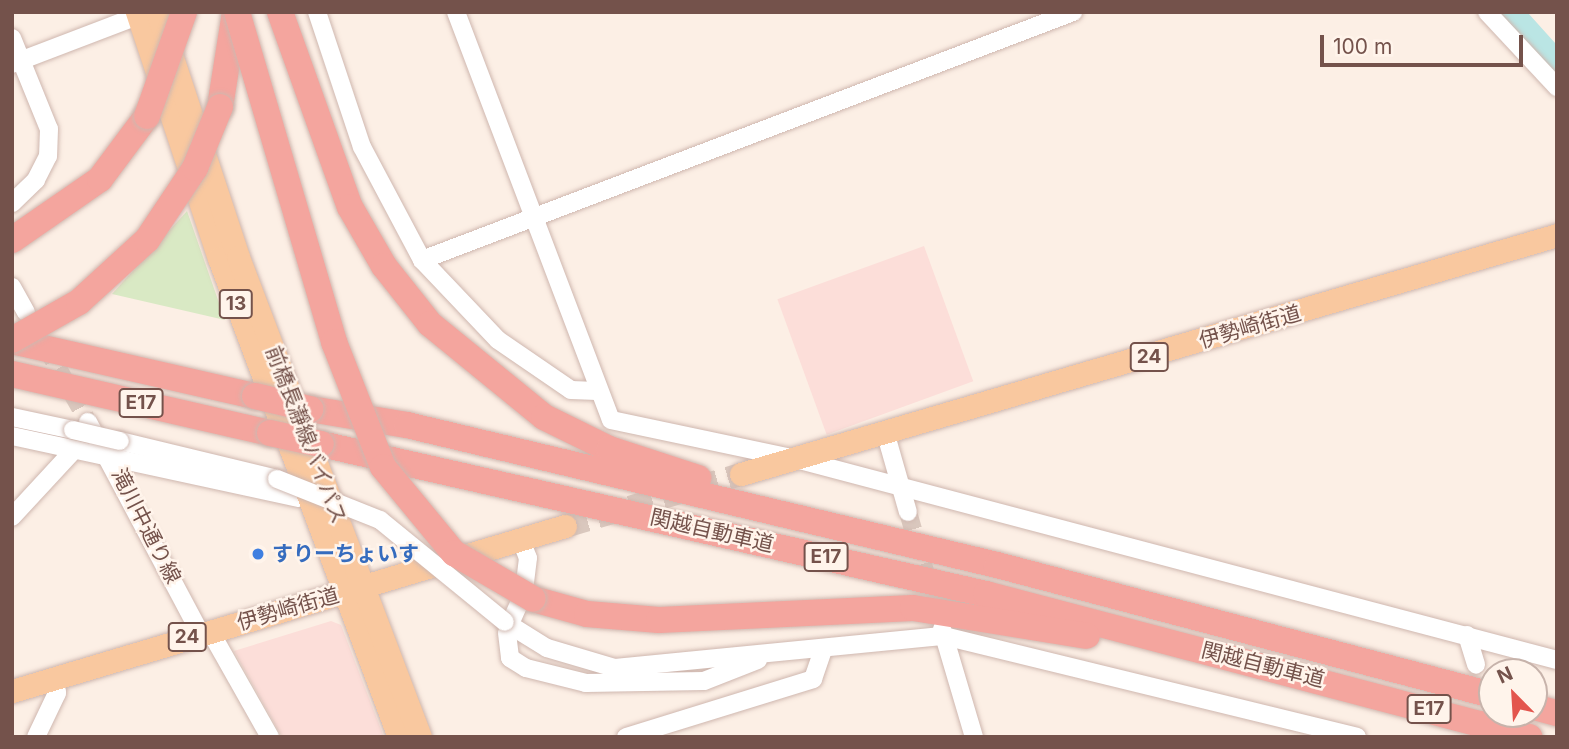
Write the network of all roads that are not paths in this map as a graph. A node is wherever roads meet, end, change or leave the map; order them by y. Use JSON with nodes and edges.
{"nodes":[{"id":1,"x":184,"y":12,"type":"edge"},
{"id":2,"x":236,"y":12,"type":"edge"},
{"id":3,"x":280,"y":12,"type":"edge"},
{"id":4,"x":317,"y":12,"type":"edge"},
{"id":5,"x":456,"y":12,"type":"edge"},
{"id":6,"x":1073,"y":12,"type":"edge"},
{"id":7,"x":1487,"y":12,"type":"edge"},
{"id":8,"x":145,"y":13,"type":"edge"},
{"id":9,"x":12,"y":38,"type":"edge"},
{"id":10,"x":17,"y":62,"type":"edge"},
{"id":11,"x":1557,"y":87,"type":"edge"},
{"id":12,"x":12,"y":203,"type":"edge"},
{"id":13,"x":532,"y":216,"type":"junction"},
{"id":14,"x":1557,"y":235,"type":"edge"},
{"id":15,"x":12,"y":240,"type":"edge"},
{"id":16,"x":422,"y":260,"type":"junction"},
{"id":17,"x":12,"y":288,"type":"edge"},
{"id":18,"x":26,"y":312,"type":"dead end"},
{"id":19,"x":12,"y":340,"type":"edge"},
{"id":20,"x":12,"y":374,"type":"edge"},
{"id":21,"x":597,"y":391,"type":"junction"},
{"id":22,"x":12,"y":417,"type":"edge"},
{"id":23,"x":81,"y":426,"type":"junction"},
{"id":24,"x":886,"y":435,"type":"junction"},
{"id":25,"x":12,"y":436,"type":"edge"},
{"id":26,"x":74,"y":450,"type":"junction"},
{"id":27,"x":113,"y":460,"type":"junction"},
{"id":28,"x":796,"y":460,"type":"junction"},
{"id":29,"x":741,"y":474,"type":"tunnel mouth"},
{"id":30,"x":900,"y":488,"type":"junction"},
{"id":31,"x":298,"y":498,"type":"dead end"},
{"id":32,"x":908,"y":512,"type":"tunnel mouth"},
{"id":33,"x":12,"y":517,"type":"edge"},
{"id":34,"x":565,"y":526,"type":"tunnel mouth"},
{"id":35,"x":521,"y":540,"type":"junction"},
{"id":36,"x":997,"y":565,"type":"junction"},
{"id":37,"x":353,"y":590,"type":"junction"},
{"id":38,"x":517,"y":611,"type":"junction"},
{"id":39,"x":205,"y":632,"type":"junction"},
{"id":40,"x":943,"y":632,"type":"junction"},
{"id":41,"x":1467,"y":635,"type":"junction"},
{"id":42,"x":824,"y":650,"type":"junction"},
{"id":43,"x":764,"y":657,"type":"junction"},
{"id":44,"x":1557,"y":660,"type":"edge"},
{"id":45,"x":1476,"y":665,"type":"dead end"},
{"id":46,"x":55,"y":679,"type":"junction"},
{"id":47,"x":1329,"y":681,"type":"junction"},
{"id":48,"x":12,"y":691,"type":"edge"},
{"id":49,"x":1478,"y":691,"type":"edge"},
{"id":50,"x":36,"y":737,"type":"edge"},
{"id":51,"x":270,"y":737,"type":"edge"},
{"id":52,"x":399,"y":737,"type":"edge"},
{"id":53,"x":420,"y":737,"type":"edge"},
{"id":54,"x":626,"y":737,"type":"edge"},
{"id":55,"x":974,"y":737,"type":"edge"},
{"id":56,"x":1357,"y":737,"type":"edge"},
{"id":57,"x":1530,"y":737,"type":"edge"}],
"edges":[{"from":1,"to":15,"type":"highway","bridge":true},
{"from":2,"to":19,"type":"highway","bridge":true},
{"from":2,"to":38,"type":"highway","bridge":true},
{"from":3,"to":36,"type":"highway"},
{"from":4,"to":16,"type":"street"},
{"from":5,"to":13,"type":"street"},
{"from":6,"to":13,"type":"street"},
{"from":7,"to":11,"type":"street"},
{"from":8,"to":10,"type":"street"},
{"from":8,"to":37,"type":"main road","name":"前橋長瀞線バイパス","number":"13"},
{"from":9,"to":10,"type":"street"},
{"from":10,"to":12,"type":"street"},
{"from":13,"to":16,"type":"street"},
{"from":13,"to":21,"type":"street"},
{"from":14,"to":24,"type":"main road","name":"伊勢崎街道","number":"24"},
{"from":16,"to":21,"type":"street"},
{"from":17,"to":18,"type":"street"},
{"from":19,"to":36,"type":"highway","name":"関越自動車道","number":"E17","bridge":true},
{"from":20,"to":47,"type":"highway","name":"関越自動車道","number":"E17","bridge":true},
{"from":21,"to":28,"type":"street"},
{"from":22,"to":23,"type":"street"},
{"from":23,"to":27,"type":"street","name":"滝川中通り線"},
{"from":23,"to":38,"type":"street","bridge":true},
{"from":24,"to":28,"type":"main road","name":"伊勢崎街道","number":"24"},
{"from":24,"to":30,"type":"street"},
{"from":25,"to":26,"type":"street"},
{"from":26,"to":27,"type":"street"},
{"from":26,"to":33,"type":"street"},
{"from":27,"to":31,"type":"street"},
{"from":27,"to":39,"type":"street","name":"滝川中通り線"},
{"from":28,"to":29,"type":"main road","name":"伊勢崎街道","number":"24"},
{"from":28,"to":30,"type":"street"},
{"from":30,"to":32,"type":"street"},
{"from":30,"to":41,"type":"street"},
{"from":34,"to":35,"type":"main road","name":"伊勢崎街道","number":"24"},
{"from":35,"to":37,"type":"main road","name":"伊勢崎街道","number":"24"},
{"from":35,"to":38,"type":"street"},
{"from":36,"to":49,"type":"highway","name":"関越自動車道","number":"E17"},
{"from":37,"to":39,"type":"main road","name":"伊勢崎街道","number":"24"},
{"from":37,"to":52,"type":"main road","name":"前橋長瀞線バイパス","number":"13"},
{"from":37,"to":53,"type":"main road","name":"前橋長瀞線バイパス","number":"13"},
{"from":38,"to":43,"type":"street"},
{"from":38,"to":43,"type":"street"},
{"from":38,"to":47,"type":"highway"},
{"from":39,"to":46,"type":"main road","name":"伊勢崎街道","number":"24"},
{"from":39,"to":51,"type":"street","name":"滝川中通り線"},
{"from":40,"to":42,"type":"street"},
{"from":40,"to":55,"type":"street"},
{"from":40,"to":56,"type":"street"},
{"from":41,"to":44,"type":"street"},
{"from":41,"to":45,"type":"street"},
{"from":42,"to":43,"type":"street"},
{"from":42,"to":54,"type":"street"},
{"from":46,"to":48,"type":"main road","name":"伊勢崎街道","number":"24"},
{"from":46,"to":50,"type":"street"},
{"from":47,"to":57,"type":"highway","name":"関越自動車道","number":"E17"}]}
